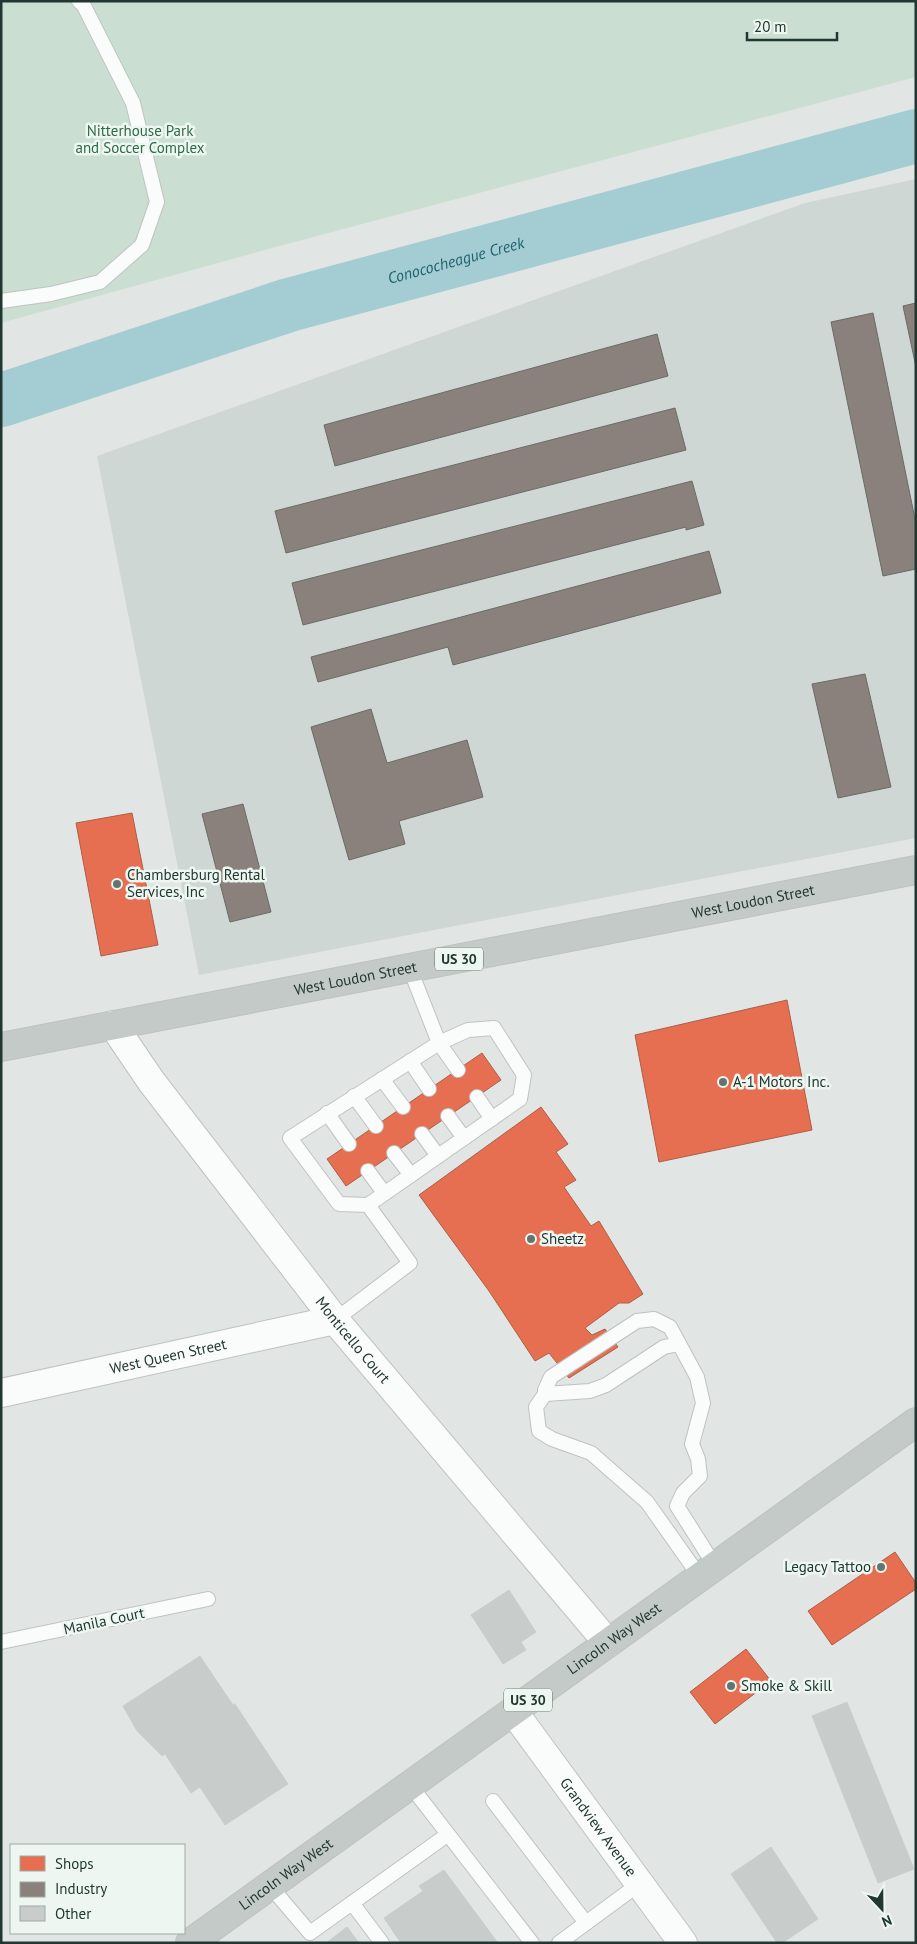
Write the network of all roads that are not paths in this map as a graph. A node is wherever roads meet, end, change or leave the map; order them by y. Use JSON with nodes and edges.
{"nodes":[{"id":1,"x":79,"y":1,"type":"edge"},
{"id":2,"x":1,"y":301,"type":"edge"},
{"id":3,"x":916,"y":870,"type":"edge"},
{"id":4,"x":410,"y":969,"type":"junction"},
{"id":5,"x":113,"y":1025,"type":"junction"},
{"id":6,"x":439,"y":1042,"type":"junction"},
{"id":7,"x":1,"y":1047,"type":"edge"},
{"id":8,"x":410,"y":1062,"type":"junction"},
{"id":9,"x":458,"y":1070,"type":"dead end"},
{"id":10,"x":382,"y":1079,"type":"junction"},
{"id":11,"x":429,"y":1089,"type":"dead end"},
{"id":12,"x":354,"y":1096,"type":"junction"},
{"id":13,"x":477,"y":1097,"type":"dead end"},
{"id":14,"x":403,"y":1107,"type":"dead end"},
{"id":15,"x":327,"y":1113,"type":"junction"},
{"id":16,"x":448,"y":1116,"type":"dead end"},
{"id":17,"x":492,"y":1119,"type":"junction"},
{"id":18,"x":376,"y":1126,"type":"dead end"},
{"id":19,"x":422,"y":1134,"type":"dead end"},
{"id":20,"x":464,"y":1138,"type":"junction"},
{"id":21,"x":349,"y":1144,"type":"dead end"},
{"id":22,"x":394,"y":1153,"type":"dead end"},
{"id":23,"x":438,"y":1156,"type":"junction"},
{"id":24,"x":368,"y":1171,"type":"dead end"},
{"id":25,"x":411,"y":1175,"type":"junction"},
{"id":26,"x":384,"y":1193,"type":"junction"},
{"id":27,"x":368,"y":1205,"type":"junction"},
{"id":28,"x":335,"y":1320,"type":"junction"},
{"id":29,"x":679,"y":1344,"type":"junction"},
{"id":30,"x":1,"y":1393,"type":"edge"},
{"id":31,"x":545,"y":1394,"type":"junction"},
{"id":32,"x":916,"y":1422,"type":"edge"},
{"id":33,"x":707,"y":1571,"type":"junction"},
{"id":34,"x":208,"y":1599,"type":"dead end"},
{"id":35,"x":1,"y":1642,"type":"edge"},
{"id":36,"x":608,"y":1643,"type":"junction"},
{"id":37,"x":512,"y":1711,"type":"junction"},
{"id":38,"x":410,"y":1785,"type":"junction"},
{"id":39,"x":493,"y":1801,"type":"dead end"},
{"id":40,"x":447,"y":1835,"type":"junction"},
{"id":41,"x":639,"y":1884,"type":"junction"},
{"id":42,"x":270,"y":1886,"type":"junction"},
{"id":43,"x":352,"y":1903,"type":"junction"},
{"id":44,"x":586,"y":1923,"type":"junction"},
{"id":45,"x":190,"y":1943,"type":"edge"},
{"id":46,"x":382,"y":1943,"type":"edge"},
{"id":47,"x":532,"y":1943,"type":"edge"},
{"id":48,"x":559,"y":1943,"type":"edge"},
{"id":49,"x":683,"y":1943,"type":"edge"}],
"edges":[{"from":1,"to":2,"type":"lane"},
{"from":3,"to":4,"type":"highway","name":"West Loudon Street","number":"US 30"},
{"from":4,"to":5,"type":"highway","name":"West Loudon Street","number":"US 30"},
{"from":4,"to":6,"type":"lane"},
{"from":5,"to":7,"type":"highway","name":"West Loudon Street","number":"US 30"},
{"from":5,"to":28,"type":"street","name":"Monticello Court"},
{"from":6,"to":8,"type":"lane"},
{"from":6,"to":9,"type":"lane"},
{"from":6,"to":17,"type":"lane"},
{"from":8,"to":10,"type":"lane"},
{"from":8,"to":11,"type":"lane"},
{"from":10,"to":12,"type":"lane"},
{"from":10,"to":14,"type":"lane"},
{"from":12,"to":15,"type":"lane"},
{"from":12,"to":18,"type":"lane"},
{"from":13,"to":17,"type":"lane"},
{"from":15,"to":21,"type":"lane"},
{"from":15,"to":27,"type":"lane"},
{"from":16,"to":20,"type":"lane"},
{"from":17,"to":20,"type":"lane"},
{"from":19,"to":23,"type":"lane"},
{"from":20,"to":23,"type":"lane"},
{"from":22,"to":25,"type":"lane"},
{"from":23,"to":25,"type":"lane"},
{"from":24,"to":26,"type":"lane"},
{"from":25,"to":26,"type":"lane"},
{"from":26,"to":27,"type":"lane"},
{"from":27,"to":28,"type":"lane"},
{"from":28,"to":30,"type":"street","name":"West Queen Street"},
{"from":28,"to":36,"type":"street","name":"Monticello Court"},
{"from":29,"to":31,"type":"lane"},
{"from":29,"to":31,"type":"lane"},
{"from":29,"to":33,"type":"lane"},
{"from":31,"to":33,"type":"lane"},
{"from":32,"to":33,"type":"highway","name":"Lincoln Way West","number":"US 30"},
{"from":33,"to":36,"type":"highway","name":"Lincoln Way West","number":"US 30"},
{"from":34,"to":35,"type":"lane","name":"Manila Court"},
{"from":36,"to":37,"type":"highway","name":"Lincoln Way West","number":"US 30"},
{"from":37,"to":38,"type":"highway","name":"Lincoln Way West","number":"US 30"},
{"from":37,"to":41,"type":"street","name":"Grandview Avenue"},
{"from":38,"to":40,"type":"lane"},
{"from":38,"to":42,"type":"highway","name":"Lincoln Way West","number":"US 30"},
{"from":39,"to":44,"type":"lane"},
{"from":40,"to":43,"type":"lane"},
{"from":40,"to":47,"type":"lane"},
{"from":41,"to":44,"type":"lane"},
{"from":41,"to":49,"type":"street","name":"Grandview Avenue"},
{"from":42,"to":43,"type":"lane"},
{"from":42,"to":45,"type":"highway","name":"Lincoln Way West","number":"US 30"},
{"from":43,"to":46,"type":"lane"},
{"from":44,"to":48,"type":"lane"}]}
